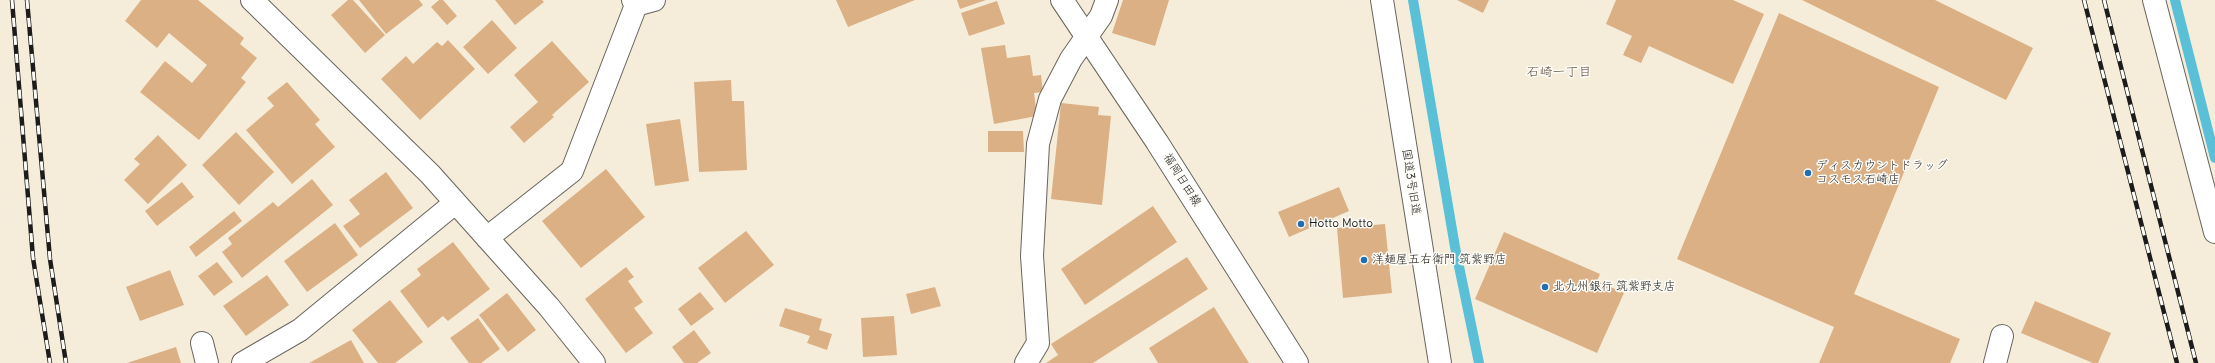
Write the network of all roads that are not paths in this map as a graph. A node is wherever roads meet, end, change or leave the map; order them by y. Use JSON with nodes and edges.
{"nodes":[{"id":1,"x":252,"y":0,"type":"edge"},
{"id":2,"x":1062,"y":0,"type":"edge"},
{"id":3,"x":1107,"y":0,"type":"edge"},
{"id":4,"x":1382,"y":0,"type":"edge"},
{"id":5,"x":2154,"y":0,"type":"edge"},
{"id":6,"x":641,"y":2,"type":"edge"},
{"id":7,"x":1086,"y":36,"type":"junction"},
{"id":8,"x":455,"y":203,"type":"junction"},
{"id":9,"x":2215,"y":232,"type":"edge"},
{"id":10,"x":487,"y":238,"type":"junction"},
{"id":11,"x":2002,"y":336,"type":"dead end"},
{"id":12,"x":243,"y":363,"type":"edge"},
{"id":13,"x":594,"y":363,"type":"edge"},
{"id":14,"x":1026,"y":363,"type":"edge"},
{"id":15,"x":1297,"y":363,"type":"edge"},
{"id":16,"x":1440,"y":363,"type":"edge"},
{"id":17,"x":1995,"y":363,"type":"edge"}],
"edges":[{"from":1,"to":8,"type":"street"},
{"from":2,"to":7,"type":"street","name":"福岡日田線"},
{"from":3,"to":7,"type":"street"},
{"from":4,"to":16,"type":"street","name":"国道3号旧道"},
{"from":5,"to":9,"type":"street"},
{"from":6,"to":10,"type":"street"},
{"from":7,"to":14,"type":"street"},
{"from":7,"to":15,"type":"street","name":"福岡日田線"},
{"from":8,"to":10,"type":"street"},
{"from":8,"to":12,"type":"street"},
{"from":10,"to":13,"type":"street"},
{"from":11,"to":17,"type":"street"}]}
